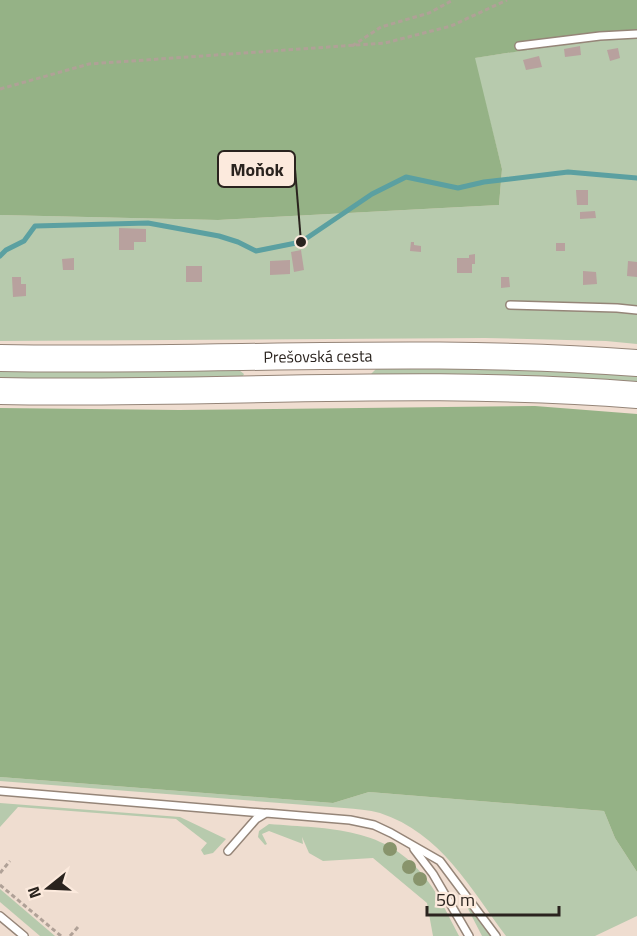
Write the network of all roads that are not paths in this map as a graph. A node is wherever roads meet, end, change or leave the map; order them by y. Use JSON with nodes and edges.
{"nodes":[{"id":1,"x":637,"y":34,"type":"edge"},
{"id":2,"x":519,"y":46,"type":"dead end"},
{"id":3,"x":510,"y":305,"type":"dead end"},
{"id":4,"x":637,"y":310,"type":"edge"},
{"id":5,"x":0,"y":358,"type":"edge"},
{"id":6,"x":637,"y":363,"type":"edge"},
{"id":7,"x":0,"y":391,"type":"edge"},
{"id":8,"x":637,"y":395,"type":"edge"},
{"id":9,"x":0,"y":790,"type":"edge"},
{"id":10,"x":266,"y":813,"type":"junction"},
{"id":11,"x":413,"y":847,"type":"junction"},
{"id":12,"x":228,"y":850,"type":"dead end"},
{"id":13,"x":0,"y":916,"type":"edge"},
{"id":14,"x":24,"y":936,"type":"edge"},
{"id":15,"x":470,"y":936,"type":"edge"},
{"id":16,"x":496,"y":936,"type":"edge"}],
"edges":[{"from":1,"to":2,"type":"lane"},
{"from":3,"to":4,"type":"lane"},
{"from":5,"to":6,"type":"highway","name":"Prešovská cesta"},
{"from":7,"to":8,"type":"highway","name":"Prešovská cesta"},
{"from":9,"to":10,"type":"lane"},
{"from":10,"to":11,"type":"lane"},
{"from":10,"to":12,"type":"lane"},
{"from":11,"to":15,"type":"lane"},
{"from":11,"to":16,"type":"lane"},
{"from":13,"to":14,"type":"lane"}]}
